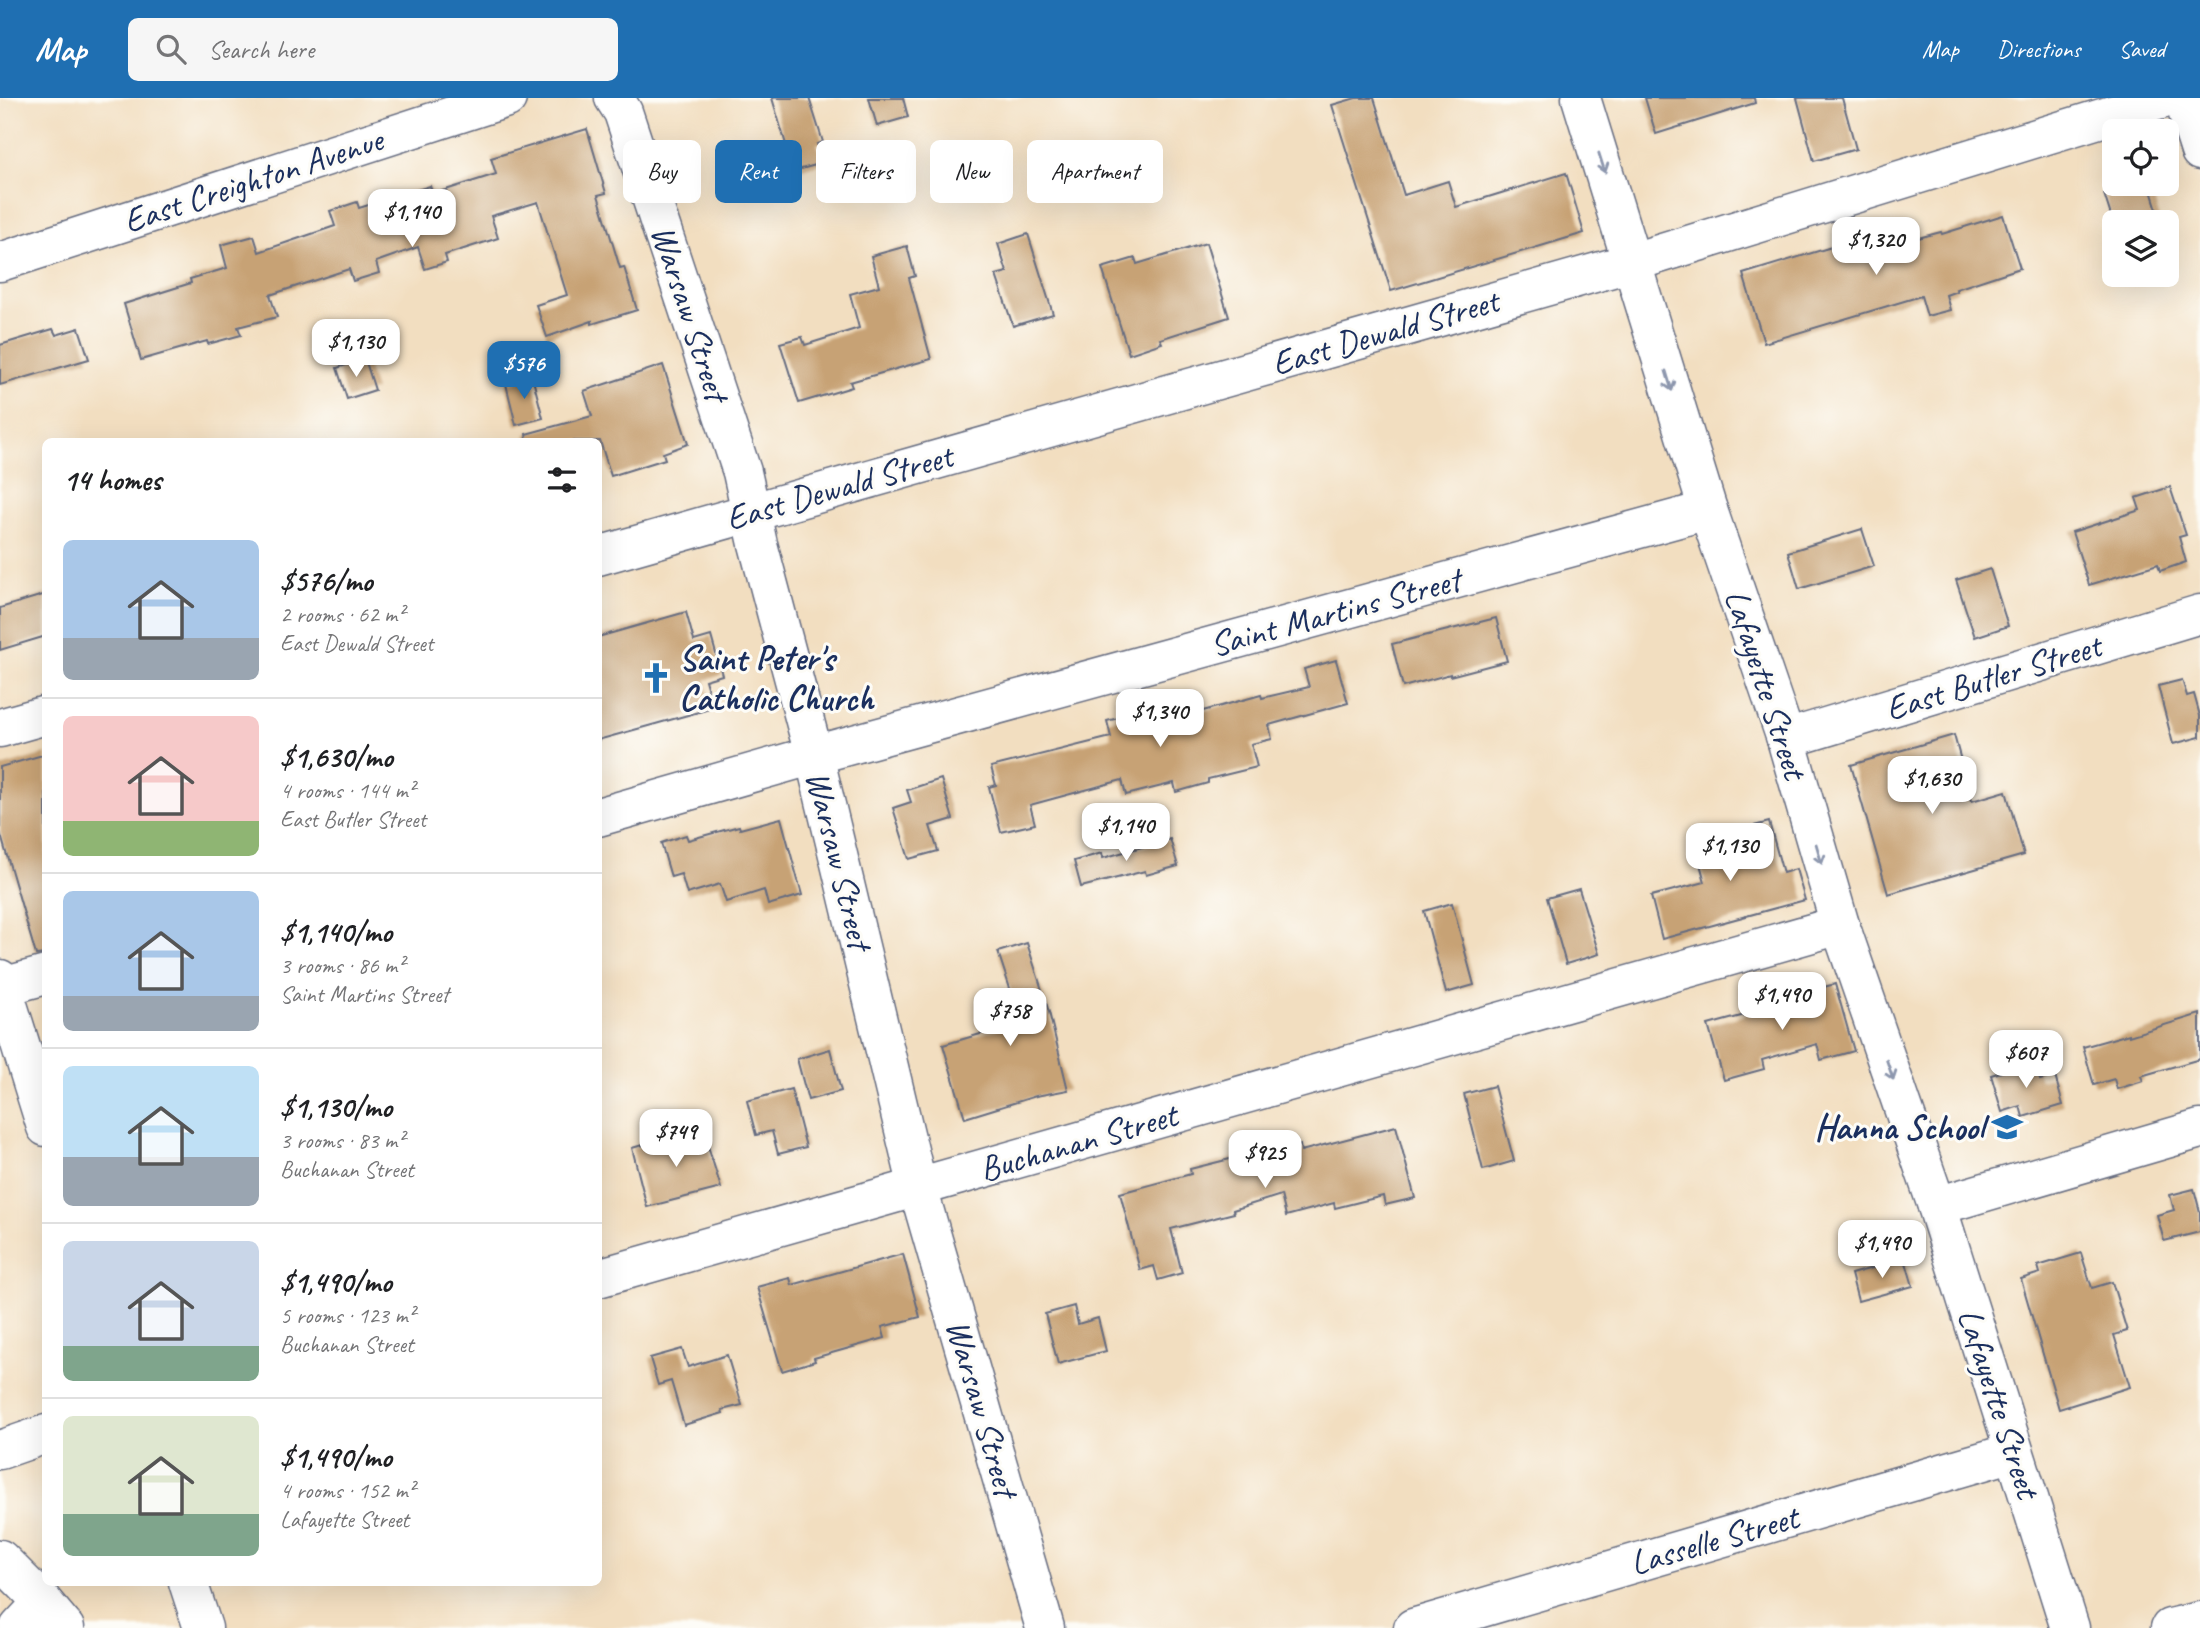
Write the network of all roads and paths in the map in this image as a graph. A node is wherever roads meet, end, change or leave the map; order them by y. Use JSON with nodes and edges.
{"nodes":[{"id":1,"x":507,"y":98,"type":"edge"},
{"id":2,"x":614,"y":98,"type":"edge"},
{"id":3,"x":1581,"y":98,"type":"edge"},
{"id":4,"x":2167,"y":98,"type":"edge"},
{"id":5,"x":2183,"y":98,"type":"edge"},
{"id":6,"x":2200,"y":151,"type":"edge"},
{"id":7,"x":0,"y":262,"type":"edge"},
{"id":8,"x":1633,"y":262,"type":"junction"},
{"id":9,"x":1708,"y":510,"type":"junction"},
{"id":10,"x":752,"y":512,"type":"junction"},
{"id":11,"x":602,"y":555,"type":"edge"},
{"id":12,"x":2200,"y":614,"type":"edge"},
{"id":13,"x":42,"y":716,"type":"edge"},
{"id":14,"x":0,"y":728,"type":"edge"},
{"id":15,"x":1786,"y":739,"type":"junction"},
{"id":16,"x":814,"y":755,"type":"junction"},
{"id":17,"x":602,"y":816,"type":"edge"},
{"id":18,"x":1840,"y":925,"type":"junction"},
{"id":19,"x":42,"y":976,"type":"edge"},
{"id":20,"x":1,"y":983,"type":"edge"},
{"id":21,"x":42,"y":1114,"type":"edge"},
{"id":22,"x":2200,"y":1129,"type":"edge"},
{"id":23,"x":919,"y":1188,"type":"junction"},
{"id":24,"x":1937,"y":1206,"type":"junction"},
{"id":25,"x":602,"y":1278,"type":"edge"},
{"id":26,"x":42,"y":1435,"type":"edge"},
{"id":27,"x":0,"y":1450,"type":"edge"},
{"id":28,"x":2014,"y":1452,"type":"junction"},
{"id":29,"x":0,"y":1559,"type":"edge"},
{"id":30,"x":189,"y":1586,"type":"edge"},
{"id":31,"x":42,"y":1619,"type":"edge"},
{"id":32,"x":2200,"y":1620,"type":"edge"},
{"id":33,"x":202,"y":1628,"type":"edge"},
{"id":34,"x":1045,"y":1628,"type":"edge"},
{"id":35,"x":1413,"y":1628,"type":"edge"},
{"id":36,"x":2070,"y":1628,"type":"edge"},
{"id":37,"x":2170,"y":1628,"type":"edge"}],
"edges":[{"from":1,"to":7,"type":"main road","name":"East Creighton Avenue"},
{"from":2,"to":10,"type":"main road","name":"Warsaw Street"},
{"from":3,"to":8,"type":"main road","name":"Lafayette Street","one_way":true},
{"from":4,"to":8,"type":"main road","name":"East Dewald Street"},
{"from":5,"to":6,"type":"main road"},
{"from":8,"to":9,"type":"main road","name":"Lafayette Street","one_way":true},
{"from":8,"to":10,"type":"main road","name":"East Dewald Street"},
{"from":9,"to":15,"type":"main road","name":"Lafayette Street"},
{"from":9,"to":16,"type":"main road","name":"Saint Martins Street"},
{"from":10,"to":11,"type":"main road","name":"East Dewald Street"},
{"from":10,"to":16,"type":"main road","name":"Warsaw Street"},
{"from":12,"to":15,"type":"main road","name":"East Butler Street"},
{"from":13,"to":14,"type":"main road"},
{"from":15,"to":18,"type":"main road","name":"Lafayette Street","one_way":true},
{"from":16,"to":17,"type":"main road","name":"Saint Martins Street"},
{"from":16,"to":23,"type":"main road","name":"Warsaw Street"},
{"from":18,"to":23,"type":"main road","name":"Buchanan Street"},
{"from":18,"to":24,"type":"main road","name":"Lafayette Street","one_way":true},
{"from":19,"to":20,"type":"main road"},
{"from":20,"to":21,"type":"main road"},
{"from":22,"to":24,"type":"main road"},
{"from":23,"to":25,"type":"main road","name":"Buchanan Street"},
{"from":23,"to":34,"type":"main road","name":"Warsaw Street"},
{"from":24,"to":28,"type":"main road","name":"Lafayette Street"},
{"from":26,"to":27,"type":"main road"},
{"from":28,"to":35,"type":"main road","name":"Lasselle Street"},
{"from":28,"to":36,"type":"main road","name":"Lafayette Street"},
{"from":29,"to":31,"type":"main road"},
{"from":30,"to":33,"type":"main road"},
{"from":32,"to":37,"type":"main road"}]}
